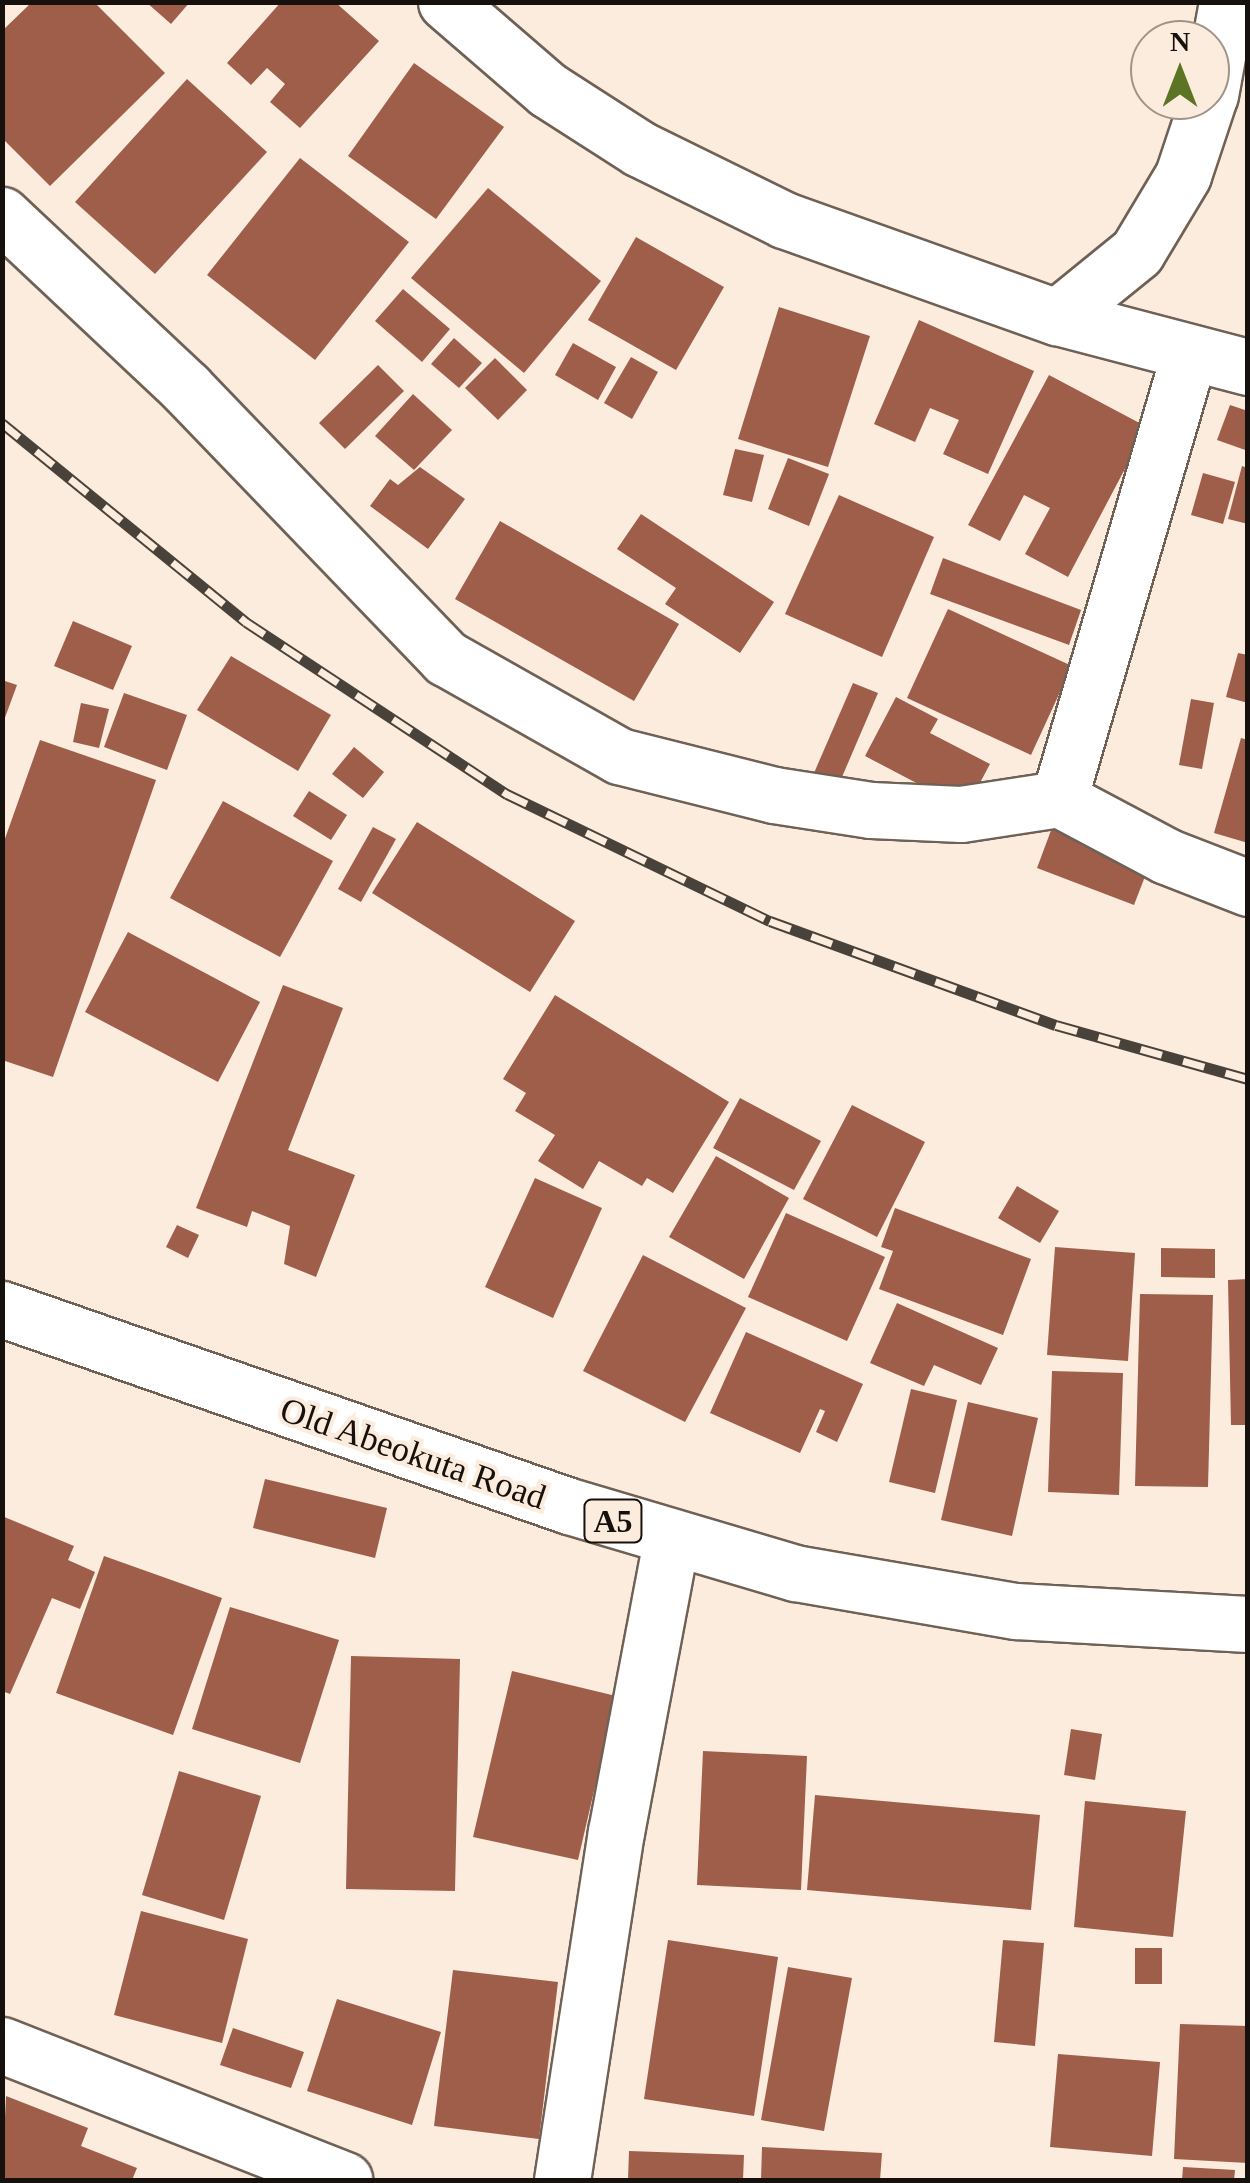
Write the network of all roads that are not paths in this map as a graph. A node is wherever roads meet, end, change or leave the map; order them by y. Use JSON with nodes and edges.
{"nodes":[{"id":1,"x":446,"y":2,"type":"edge"},
{"id":2,"x":1201,"y":120,"type":"edge"},
{"id":3,"x":2,"y":216,"type":"edge"},
{"id":4,"x":1057,"y":317,"type":"junction"},
{"id":5,"x":1189,"y":353,"type":"junction"},
{"id":6,"x":1248,"y":368,"type":"edge"},
{"id":7,"x":1059,"y":799,"type":"junction"},
{"id":8,"x":1248,"y":888,"type":"edge"},
{"id":9,"x":2,"y":1308,"type":"edge"},
{"id":10,"x":671,"y":1540,"type":"junction"},
{"id":11,"x":1248,"y":1624,"type":"edge"},
{"id":12,"x":2,"y":2045,"type":"edge"},
{"id":13,"x":344,"y":2180,"type":"edge"},
{"id":14,"x":562,"y":2180,"type":"edge"}],
"edges":[{"from":1,"to":4,"type":"main road"},
{"from":2,"to":4,"type":"main road"},
{"from":3,"to":7,"type":"main road"},
{"from":4,"to":5,"type":"main road"},
{"from":5,"to":6,"type":"main road"},
{"from":5,"to":7,"type":"main road"},
{"from":7,"to":8,"type":"main road"},
{"from":9,"to":10,"type":"main road","name":"Old Abeokuta Road","number":"A5"},
{"from":10,"to":11,"type":"main road","name":"Old Abeokuta Road","number":"A5"},
{"from":10,"to":14,"type":"main road"},
{"from":12,"to":13,"type":"main road"}]}
